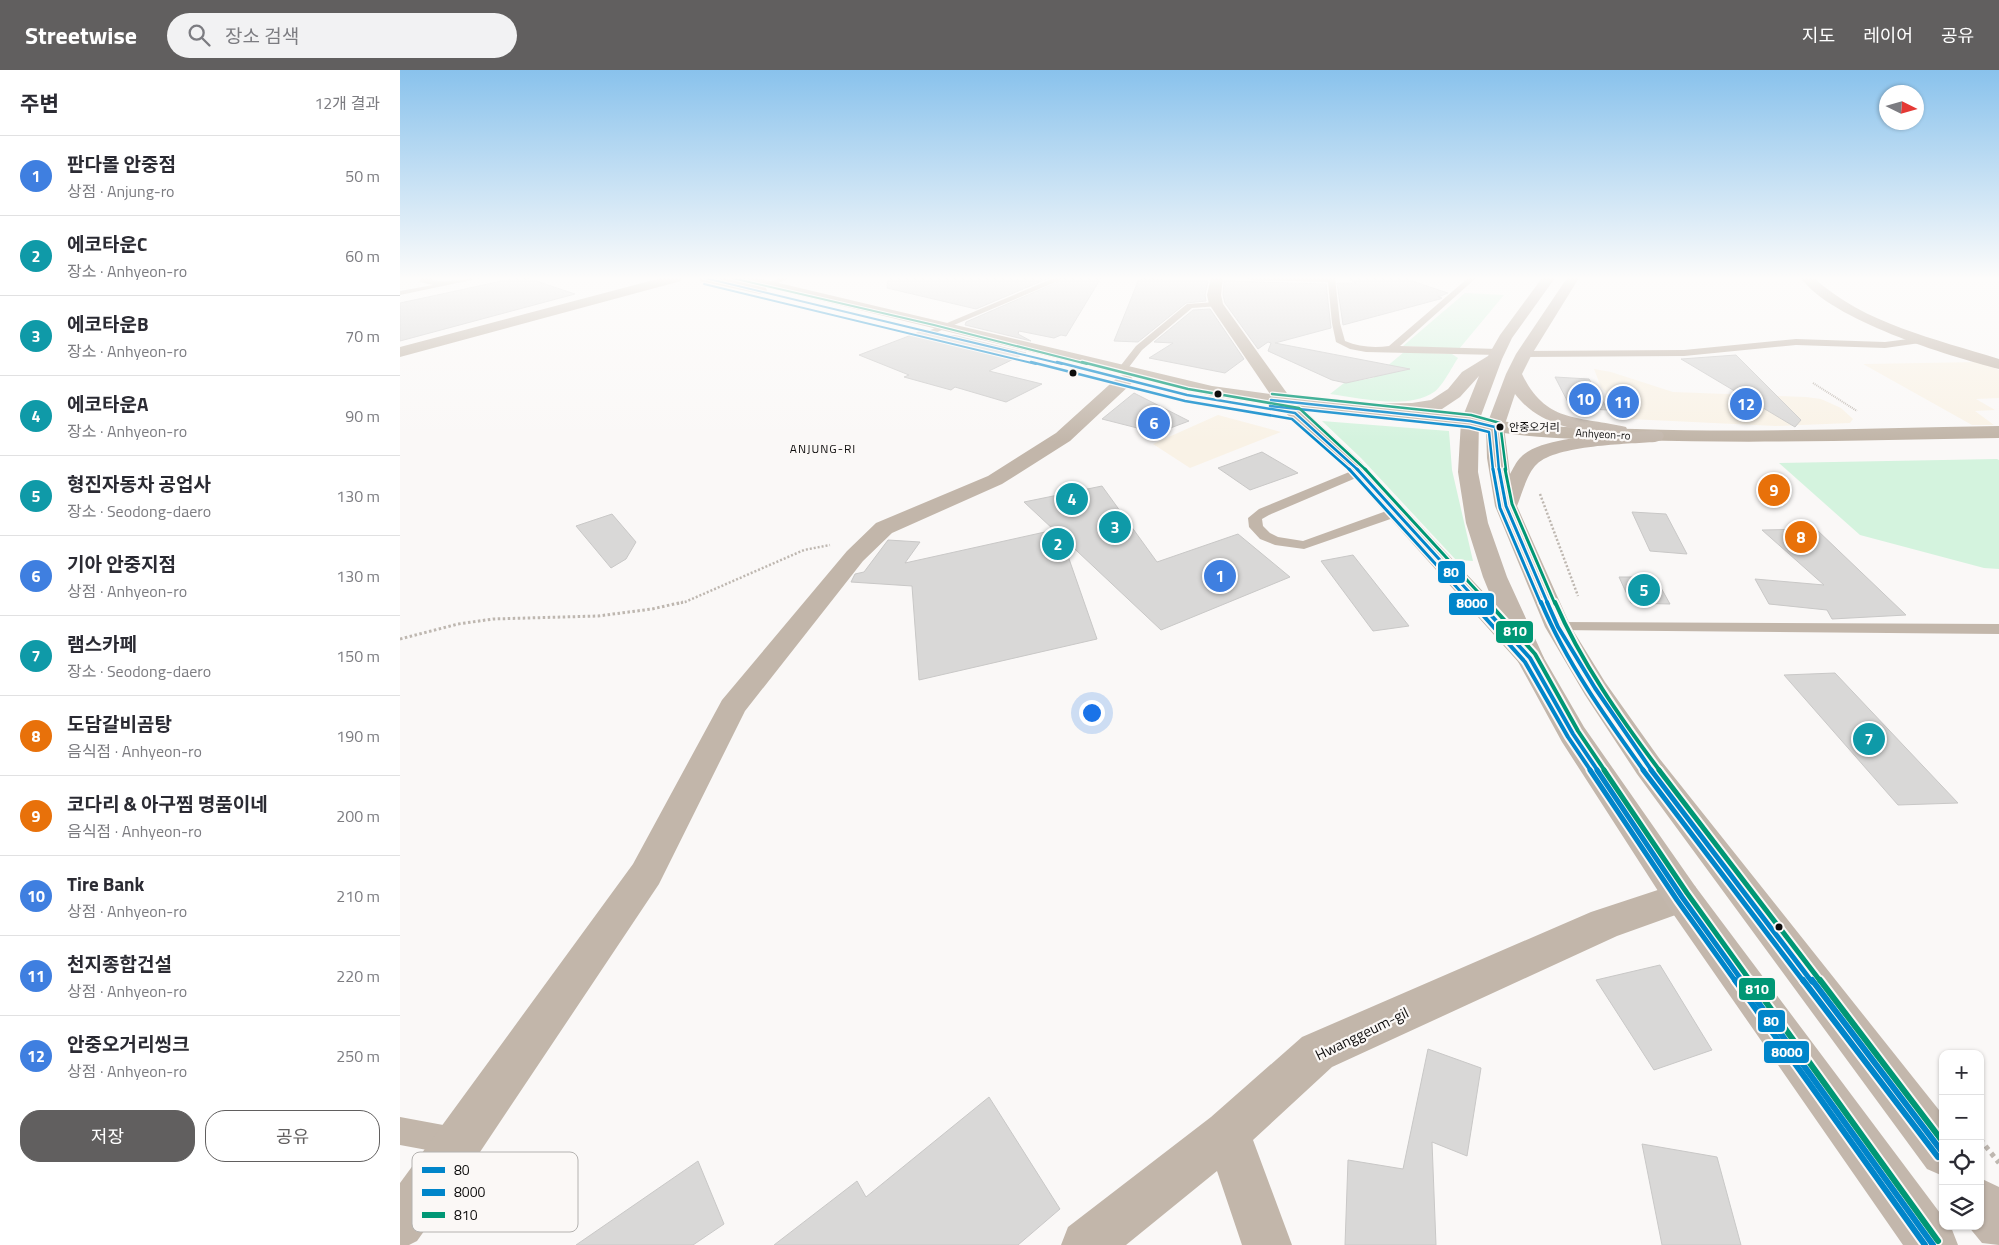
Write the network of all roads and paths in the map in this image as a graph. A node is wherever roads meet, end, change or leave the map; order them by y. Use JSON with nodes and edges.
{"nodes":[{"id":1,"x":453,"y":333,"type":"edge"},
{"id":2,"x":471,"y":333,"type":"edge"},
{"id":3,"x":952,"y":333,"type":"edge"},
{"id":4,"x":1157,"y":333,"type":"edge"},
{"id":5,"x":1237,"y":333,"type":"edge"},
{"id":6,"x":1339,"y":333,"type":"edge"},
{"id":7,"x":1410,"y":333,"type":"edge"},
{"id":8,"x":1509,"y":333,"type":"edge"},
{"id":9,"x":1538,"y":333,"type":"edge"},
{"id":10,"x":1905,"y":333,"type":"edge"},
{"id":11,"x":1924,"y":340,"type":"junction"},
{"id":12,"x":400,"y":347,"type":"edge"},
{"id":13,"x":1392,"y":349,"type":"junction"},
{"id":14,"x":400,"y":352,"type":"edge"},
{"id":15,"x":1524,"y":354,"type":"junction"},
{"id":16,"x":1496,"y":356,"type":"junction"},
{"id":17,"x":1999,"y":364,"type":"edge"},
{"id":18,"x":1514,"y":374,"type":"junction"},
{"id":19,"x":1124,"y":375,"type":"junction"},
{"id":20,"x":1813,"y":383,"type":"dead end"},
{"id":21,"x":1289,"y":407,"type":"junction"},
{"id":22,"x":1355,"y":409,"type":"junction"},
{"id":23,"x":1478,"y":426,"type":"junction"},
{"id":24,"x":1999,"y":432,"type":"edge"},
{"id":25,"x":1888,"y":433,"type":"junction"},
{"id":26,"x":1655,"y":436,"type":"junction"},
{"id":27,"x":1360,"y":472,"type":"junction"},
{"id":28,"x":1538,"y":491,"type":"dead end"},
{"id":29,"x":1506,"y":506,"type":"junction"},
{"id":30,"x":1397,"y":512,"type":"junction"},
{"id":31,"x":831,"y":544,"type":"dead end"},
{"id":32,"x":1580,"y":603,"type":"dead end"},
{"id":33,"x":1558,"y":627,"type":"junction"},
{"id":34,"x":1999,"y":629,"type":"edge"},
{"id":35,"x":400,"y":639,"type":"edge"},
{"id":36,"x":1530,"y":658,"type":"junction"},
{"id":37,"x":1682,"y":897,"type":"junction"},
{"id":38,"x":400,"y":1131,"type":"edge"},
{"id":39,"x":1227,"y":1133,"type":"junction"},
{"id":40,"x":460,"y":1142,"type":"junction"},
{"id":41,"x":1984,"y":1145,"type":"edge"},
{"id":42,"x":1939,"y":1148,"type":"edge"},
{"id":43,"x":453,"y":1152,"type":"edge"},
{"id":44,"x":1999,"y":1163,"type":"edge"},
{"id":45,"x":1984,"y":1207,"type":"edge"},
{"id":46,"x":412,"y":1208,"type":"edge"},
{"id":47,"x":400,"y":1224,"type":"edge"},
{"id":48,"x":1999,"y":1226,"type":"edge"},
{"id":49,"x":1086,"y":1245,"type":"edge"},
{"id":50,"x":1267,"y":1245,"type":"edge"},
{"id":51,"x":1933,"y":1245,"type":"edge"}],
"edges":[{"from":1,"to":12,"type":"main road"},
{"from":2,"to":14,"type":"main road"},
{"from":3,"to":19,"type":"main road","name":"Anhyeon-ro"},
{"from":4,"to":19,"type":"lane"},
{"from":5,"to":21,"type":"main road"},
{"from":6,"to":13,"type":"lane"},
{"from":7,"to":13,"type":"lane"},
{"from":8,"to":16,"type":"main road"},
{"from":9,"to":15,"type":"main road"},
{"from":10,"to":11,"type":"street"},
{"from":11,"to":15,"type":"lane"},
{"from":11,"to":17,"type":"street"},
{"from":13,"to":16,"type":"lane"},
{"from":15,"to":18,"type":"main road"},
{"from":16,"to":22,"type":"main road"},
{"from":16,"to":23,"type":"main road"},
{"from":18,"to":23,"type":"main road"},
{"from":18,"to":26,"type":"main road"},
{"from":19,"to":21,"type":"main road","name":"Anhyeon-ro"},
{"from":19,"to":40,"type":"street"},
{"from":20,"to":25,"type":"path"},
{"from":21,"to":22,"type":"main road","name":"Anhyeon-ro"},
{"from":21,"to":23,"type":"main road","name":"Anhyeon-ro"},
{"from":21,"to":27,"type":"main road"},
{"from":22,"to":23,"type":"main road","name":"Anhyeon-ro"},
{"from":23,"to":26,"type":"main road","name":"Anhyeon-ro"},
{"from":23,"to":29,"type":"main road"},
{"from":23,"to":36,"type":"main road"},
{"from":24,"to":25,"type":"main road","name":"Anhyeon-ro"},
{"from":25,"to":26,"type":"main road","name":"Anhyeon-ro"},
{"from":26,"to":29,"type":"main road"},
{"from":27,"to":30,"type":"main road"},
{"from":27,"to":30,"type":"lane"},
{"from":28,"to":32,"type":"path"},
{"from":29,"to":33,"type":"main road"},
{"from":30,"to":36,"type":"main road"},
{"from":31,"to":35,"type":"path"},
{"from":33,"to":34,"type":"lane"},
{"from":33,"to":42,"type":"main road"},
{"from":36,"to":37,"type":"main road"},
{"from":37,"to":39,"type":"street","name":"Hwanggeum-gil"},
{"from":37,"to":51,"type":"main road"},
{"from":38,"to":40,"type":"lane"},
{"from":39,"to":49,"type":"street","name":"Hwanggeum-gil"},
{"from":39,"to":50,"type":"street"},
{"from":40,"to":43,"type":"street"},
{"from":41,"to":44,"type":"path"},
{"from":45,"to":48,"type":"main road"},
{"from":46,"to":47,"type":"street"}]}
